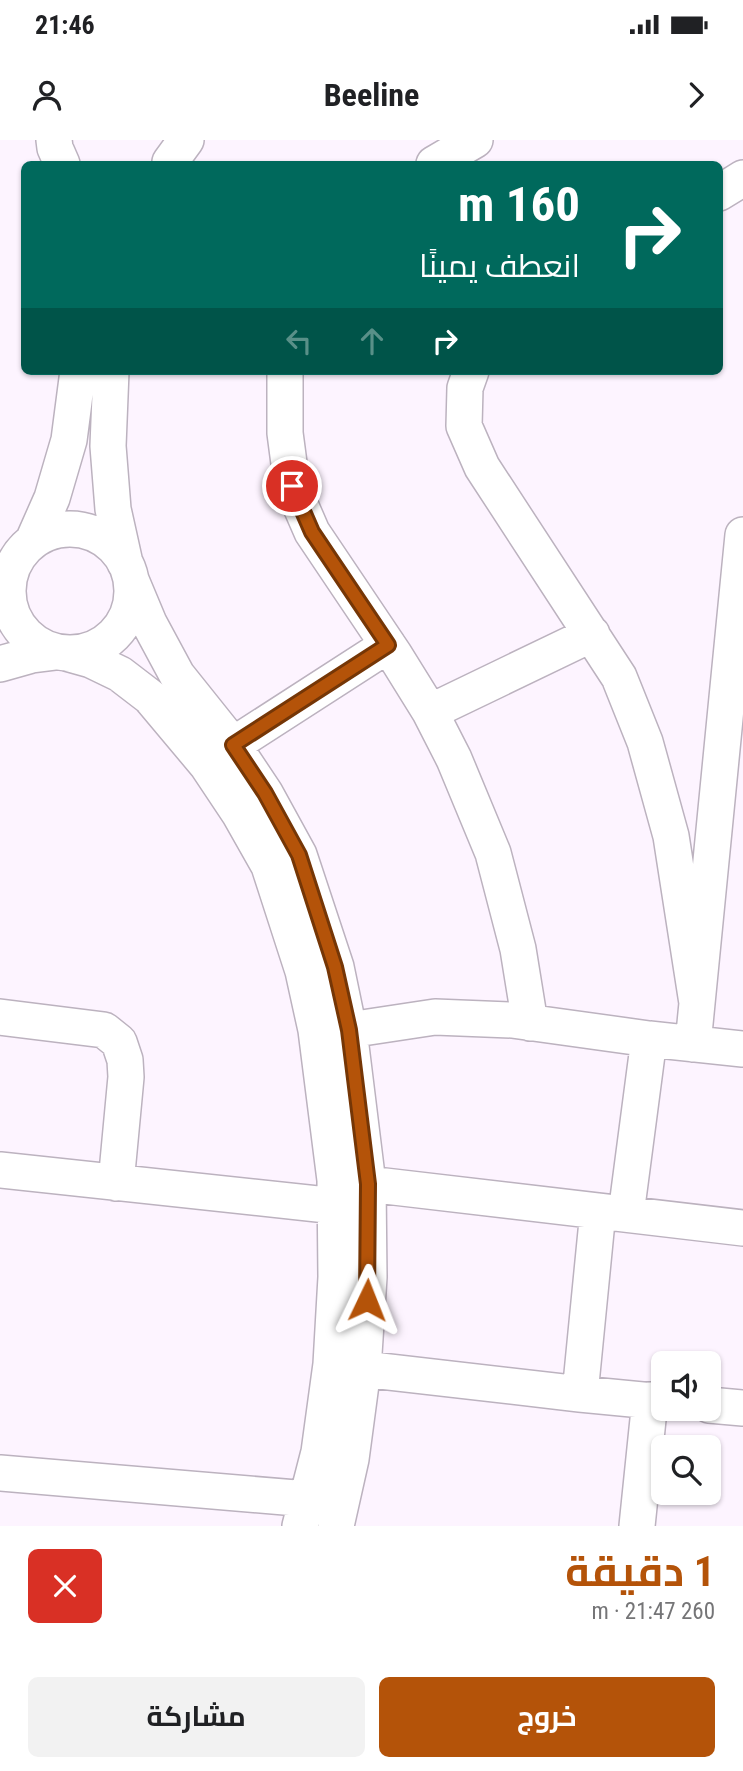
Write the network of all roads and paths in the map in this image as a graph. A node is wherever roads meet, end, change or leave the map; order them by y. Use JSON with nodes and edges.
{"nodes":[{"id":1,"x":475,"y":140,"type":"edge"},
{"id":2,"x":439,"y":161,"type":"edge"},
{"id":3,"x":743,"y":178,"type":"edge"},
{"id":4,"x":723,"y":190,"type":"edge"},
{"id":5,"x":77,"y":375,"type":"edge"},
{"id":6,"x":111,"y":375,"type":"edge"},
{"id":7,"x":285,"y":375,"type":"edge"},
{"id":8,"x":470,"y":375,"type":"edge"},
{"id":9,"x":743,"y":535,"type":"edge"},
{"id":10,"x":17,"y":558,"type":"edge"},
{"id":11,"x":128,"y":571,"type":"junction"},
{"id":12,"x":740,"y":596,"type":"edge"},
{"id":13,"x":592,"y":634,"type":"junction"},
{"id":14,"x":388,"y":645,"type":"junction"},
{"id":15,"x":61,"y":653,"type":"junction"},
{"id":16,"x":0,"y":664,"type":"edge"},
{"id":17,"x":430,"y":712,"type":"junction"},
{"id":18,"x":233,"y":745,"type":"junction"},
{"id":19,"x":697,"y":1003,"type":"junction"},
{"id":20,"x":0,"y":1017,"type":"edge"},
{"id":21,"x":530,"y":1023,"type":"junction"},
{"id":22,"x":349,"y":1030,"type":"junction"},
{"id":23,"x":649,"y":1039,"type":"junction"},
{"id":24,"x":693,"y":1044,"type":"junction"},
{"id":25,"x":743,"y":1049,"type":"edge"},
{"id":26,"x":0,"y":1170,"type":"edge"},
{"id":27,"x":116,"y":1183,"type":"junction"},
{"id":28,"x":368,"y":1184,"type":"junction"},
{"id":29,"x":335,"y":1206,"type":"junction"},
{"id":30,"x":612,"y":1212,"type":"junction"},
{"id":31,"x":743,"y":1228,"type":"edge"},
{"id":32,"x":363,"y":1369,"type":"junction"},
{"id":33,"x":580,"y":1394,"type":"junction"},
{"id":34,"x":651,"y":1400,"type":"edge"},
{"id":35,"x":721,"y":1406,"type":"edge"},
{"id":36,"x":743,"y":1408,"type":"edge"},
{"id":37,"x":654,"y":1421,"type":"edge"},
{"id":38,"x":0,"y":1473,"type":"edge"},
{"id":39,"x":304,"y":1512,"type":"edge"},
{"id":40,"x":336,"y":1526,"type":"edge"},
{"id":41,"x":637,"y":1526,"type":"edge"}],
"edges":[{"from":1,"to":2,"type":"street"},
{"from":3,"to":4,"type":"street"},
{"from":5,"to":10,"type":"street"},
{"from":6,"to":11,"type":"street"},
{"from":7,"to":14,"type":"street"},
{"from":8,"to":13,"type":"street"},
{"from":9,"to":12,"type":"street"},
{"from":10,"to":11,"type":"street"},
{"from":10,"to":15,"type":"street"},
{"from":11,"to":15,"type":"street"},
{"from":11,"to":18,"type":"street"},
{"from":12,"to":19,"type":"street"},
{"from":13,"to":17,"type":"street"},
{"from":13,"to":19,"type":"street"},
{"from":14,"to":17,"type":"street"},
{"from":14,"to":18,"type":"street"},
{"from":15,"to":16,"type":"street"},
{"from":15,"to":29,"type":"street"},
{"from":17,"to":21,"type":"street"},
{"from":18,"to":22,"type":"street"},
{"from":19,"to":24,"type":"street"},
{"from":20,"to":27,"type":"street"},
{"from":21,"to":22,"type":"street"},
{"from":21,"to":23,"type":"street"},
{"from":22,"to":28,"type":"street"},
{"from":23,"to":24,"type":"street"},
{"from":23,"to":30,"type":"street"},
{"from":24,"to":25,"type":"street"},
{"from":26,"to":27,"type":"street"},
{"from":27,"to":29,"type":"street"},
{"from":28,"to":30,"type":"street"},
{"from":28,"to":32,"type":"street"},
{"from":29,"to":39,"type":"street"},
{"from":30,"to":31,"type":"street"},
{"from":30,"to":33,"type":"street"},
{"from":32,"to":33,"type":"street"},
{"from":32,"to":40,"type":"street"},
{"from":33,"to":34,"type":"street"},
{"from":35,"to":36,"type":"street"},
{"from":37,"to":41,"type":"street"},
{"from":38,"to":39,"type":"street"}]}
